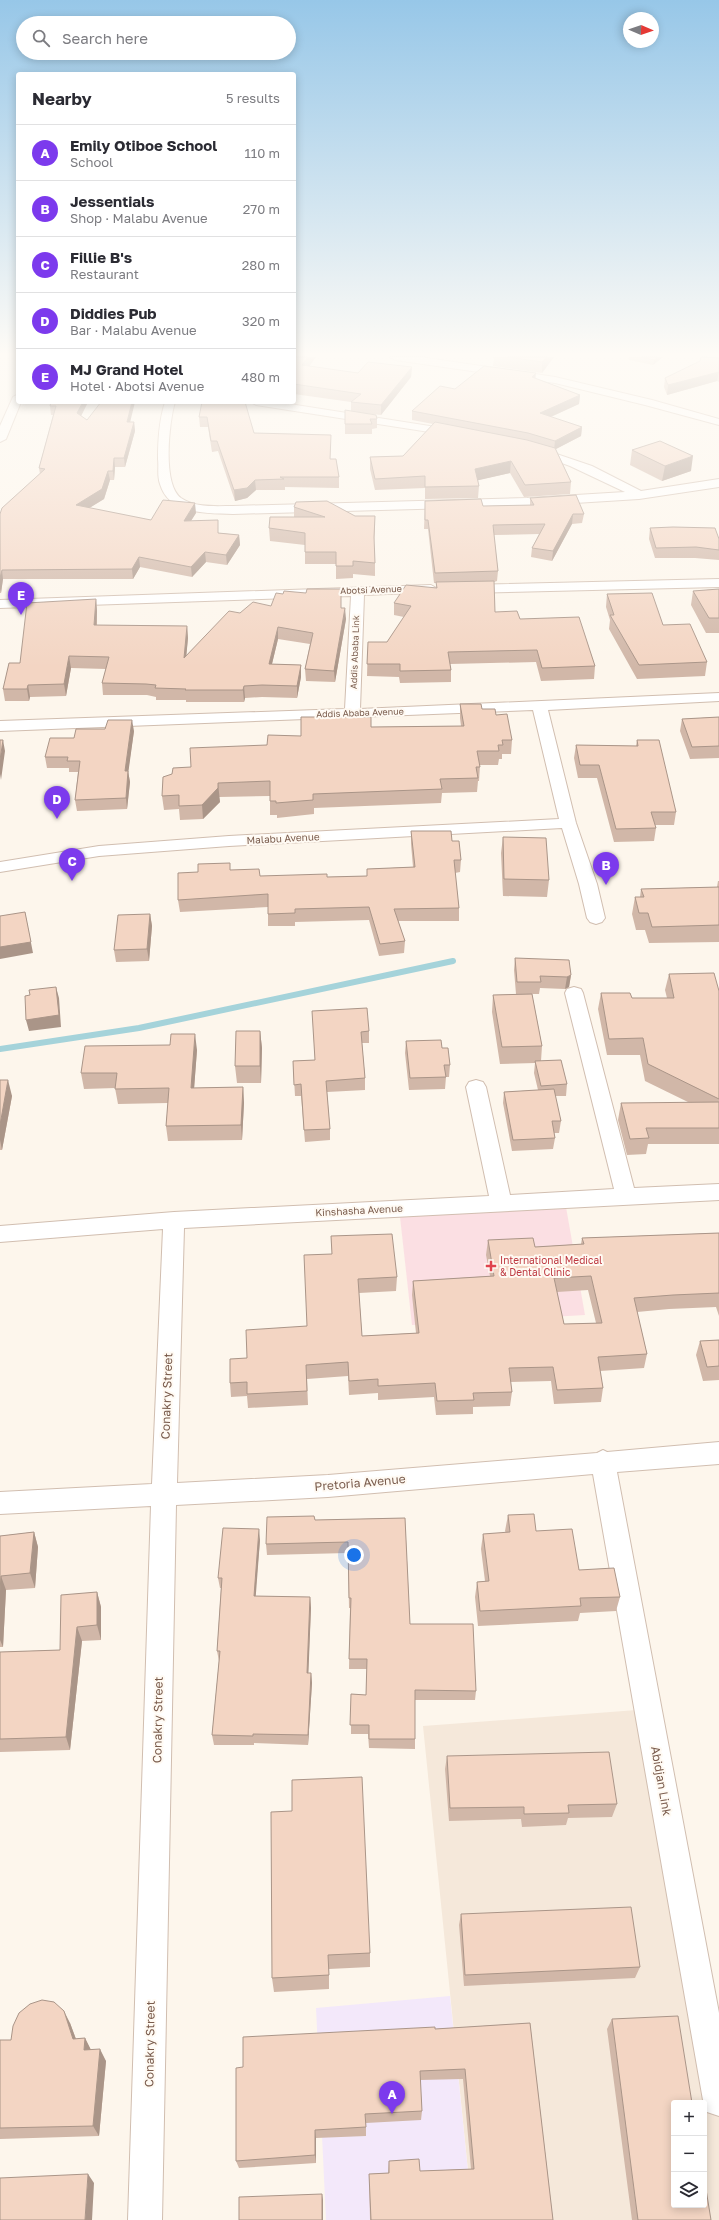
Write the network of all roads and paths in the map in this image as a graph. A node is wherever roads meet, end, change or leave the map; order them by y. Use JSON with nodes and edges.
{"nodes":[{"id":1,"x":165,"y":461,"type":"edge"},
{"id":2,"x":573,"y":461,"type":"edge"},
{"id":3,"x":719,"y":483,"type":"edge"},
{"id":4,"x":639,"y":495,"type":"junction"},
{"id":5,"x":719,"y":583,"type":"edge"},
{"id":6,"x":358,"y":591,"type":"junction"},
{"id":7,"x":0,"y":604,"type":"edge"},
{"id":8,"x":719,"y":697,"type":"edge"},
{"id":9,"x":539,"y":705,"type":"junction"},
{"id":10,"x":352,"y":713,"type":"junction"},
{"id":11,"x":0,"y":726,"type":"edge"},
{"id":12,"x":568,"y":823,"type":"junction"},
{"id":13,"x":0,"y":867,"type":"edge"},
{"id":14,"x":596,"y":918,"type":"dead end"},
{"id":15,"x":574,"y":993,"type":"dead end"},
{"id":16,"x":476,"y":1086,"type":"dead end"},
{"id":17,"x":719,"y":1192,"type":"edge"},
{"id":18,"x":626,"y":1198,"type":"junction"},
{"id":19,"x":501,"y":1202,"type":"junction"},
{"id":20,"x":174,"y":1220,"type":"junction"},
{"id":21,"x":0,"y":1234,"type":"edge"},
{"id":22,"x":719,"y":1453,"type":"edge"},
{"id":23,"x":603,"y":1461,"type":"junction"},
{"id":24,"x":164,"y":1494,"type":"junction"},
{"id":25,"x":0,"y":1504,"type":"edge"},
{"id":26,"x":719,"y":2100,"type":"edge"},
{"id":27,"x":145,"y":2220,"type":"edge"}],
"edges":[{"from":1,"to":4,"type":"street"},
{"from":2,"to":4,"type":"street"},
{"from":3,"to":4,"type":"street"},
{"from":5,"to":6,"type":"street","name":"Abotsi Avenue"},
{"from":6,"to":7,"type":"street","name":"Abotsi Avenue"},
{"from":6,"to":10,"type":"street","name":"Addis Ababa Link"},
{"from":8,"to":9,"type":"street","name":"Addis Ababa Avenue"},
{"from":9,"to":10,"type":"street","name":"Addis Ababa Avenue"},
{"from":9,"to":12,"type":"street"},
{"from":10,"to":11,"type":"street","name":"Addis Ababa Avenue"},
{"from":12,"to":13,"type":"street","name":"Malabu Avenue"},
{"from":12,"to":14,"type":"street"},
{"from":15,"to":18,"type":"street"},
{"from":16,"to":19,"type":"street"},
{"from":17,"to":18,"type":"street","name":"Kinshasha Avenue"},
{"from":18,"to":19,"type":"street","name":"Kinshasha Avenue"},
{"from":19,"to":20,"type":"street","name":"Kinshasha Avenue"},
{"from":20,"to":21,"type":"street","name":"Kinshasha Avenue"},
{"from":20,"to":24,"type":"street","name":"Conakry Street"},
{"from":22,"to":23,"type":"street","name":"Pretoria Avenue"},
{"from":23,"to":24,"type":"street","name":"Pretoria Avenue"},
{"from":23,"to":26,"type":"street","name":"Abidjan Link"},
{"from":24,"to":25,"type":"street","name":"Pretoria Avenue"},
{"from":24,"to":27,"type":"street","name":"Conakry Street"}]}
